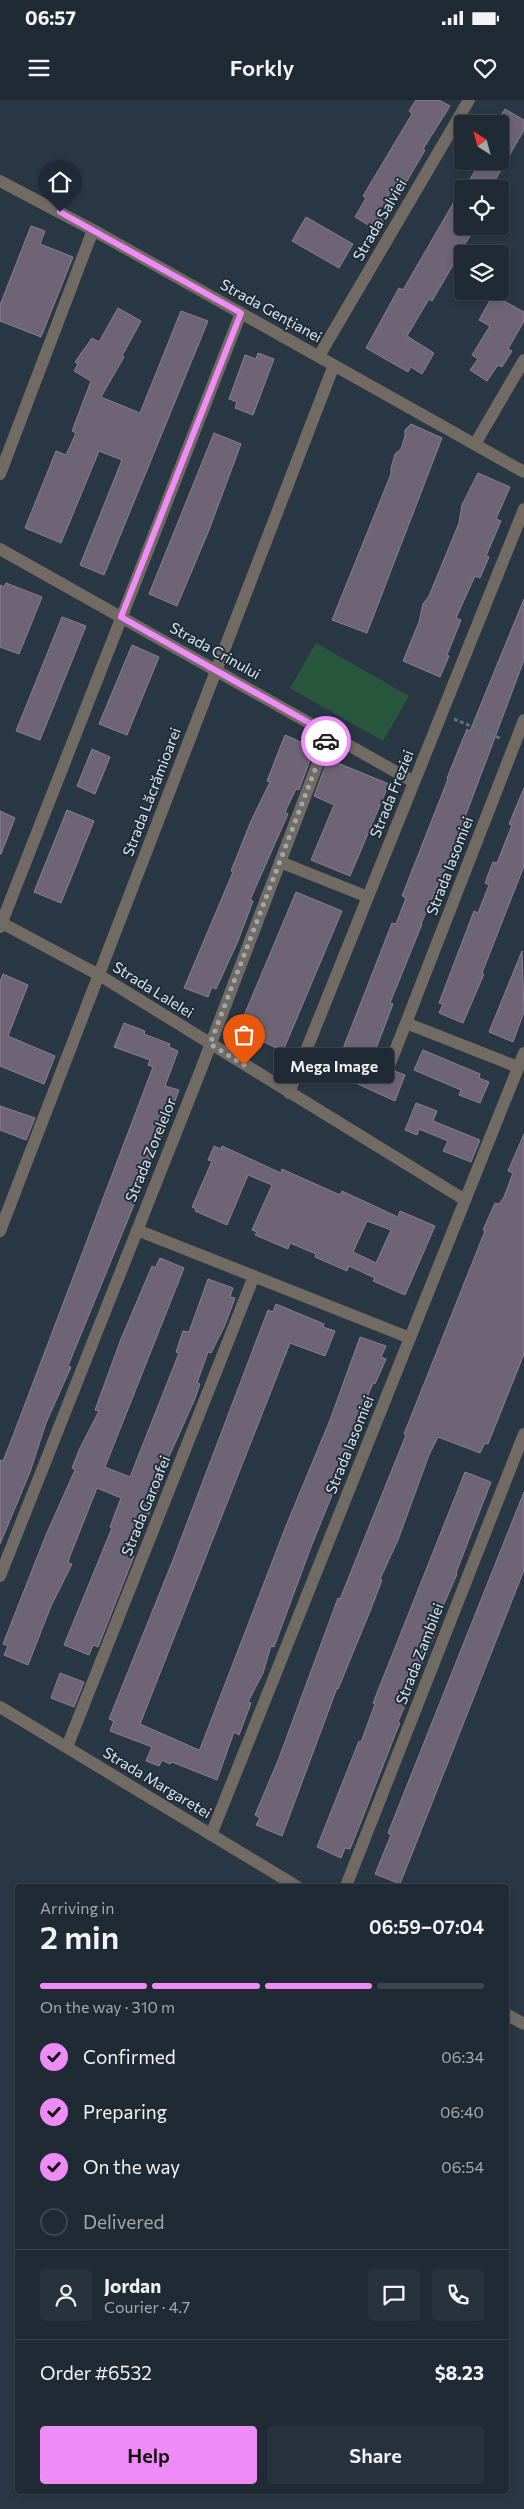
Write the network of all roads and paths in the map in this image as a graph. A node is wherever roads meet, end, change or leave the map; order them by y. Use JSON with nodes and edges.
{"nodes":[{"id":1,"x":470,"y":100,"type":"edge"},
{"id":2,"x":0,"y":181,"type":"edge"},
{"id":3,"x":93,"y":230,"type":"junction"},
{"id":4,"x":241,"y":313,"type":"junction"},
{"id":5,"x":319,"y":356,"type":"junction"},
{"id":6,"x":524,"y":360,"type":"edge"},
{"id":7,"x":334,"y":365,"type":"junction"},
{"id":8,"x":475,"y":444,"type":"junction"},
{"id":9,"x":524,"y":472,"type":"edge"},
{"id":10,"x":0,"y":474,"type":"edge"},
{"id":11,"x":524,"y":509,"type":"edge"},
{"id":12,"x":0,"y":549,"type":"edge"},
{"id":13,"x":121,"y":617,"type":"junction"},
{"id":14,"x":216,"y":670,"type":"junction"},
{"id":15,"x":442,"y":714,"type":"junction"},
{"id":16,"x":524,"y":720,"type":"edge"},
{"id":17,"x":329,"y":734,"type":"junction"},
{"id":18,"x":514,"y":747,"type":"junction"},
{"id":19,"x":414,"y":782,"type":"junction"},
{"id":20,"x":280,"y":862,"type":"junction"},
{"id":21,"x":368,"y":897,"type":"junction"},
{"id":22,"x":1,"y":924,"type":"edge"},
{"id":23,"x":99,"y":975,"type":"junction"},
{"id":24,"x":406,"y":1024,"type":"junction"},
{"id":25,"x":210,"y":1044,"type":"junction"},
{"id":26,"x":524,"y":1053,"type":"edge"},
{"id":27,"x":391,"y":1061,"type":"dead end"},
{"id":28,"x":518,"y":1067,"type":"junction"},
{"id":29,"x":290,"y":1092,"type":"junction"},
{"id":30,"x":465,"y":1200,"type":"junction"},
{"id":31,"x":137,"y":1230,"type":"junction"},
{"id":32,"x":0,"y":1231,"type":"edge"},
{"id":33,"x":254,"y":1276,"type":"junction"},
{"id":34,"x":410,"y":1338,"type":"junction"},
{"id":35,"x":524,"y":1434,"type":"edge"},
{"id":36,"x":0,"y":1576,"type":"edge"},
{"id":37,"x":0,"y":1706,"type":"edge"},
{"id":38,"x":67,"y":1747,"type":"junction"},
{"id":39,"x":211,"y":1835,"type":"junction"},
{"id":40,"x":293,"y":1884,"type":"edge"},
{"id":41,"x":347,"y":1884,"type":"edge"},
{"id":42,"x":509,"y":2016,"type":"edge"},
{"id":43,"x":524,"y":2024,"type":"edge"}],
"edges":[{"from":1,"to":5,"type":"street","name":"Strada Salviei"},
{"from":2,"to":3,"type":"street","name":"Strada Gențianei"},
{"from":3,"to":4,"type":"street","name":"Strada Gențianei"},
{"from":3,"to":10,"type":"street"},
{"from":4,"to":5,"type":"street","name":"Strada Gențianei"},
{"from":4,"to":13,"type":"street"},
{"from":5,"to":7,"type":"street","name":"Strada Gențianei"},
{"from":6,"to":8,"type":"street"},
{"from":7,"to":8,"type":"street","name":"Strada Gențianei"},
{"from":7,"to":14,"type":"street","name":"Strada Lăcrămioarei"},
{"from":8,"to":9,"type":"street","name":"Strada Gențianei"},
{"from":11,"to":15,"type":"street","name":"Strada Freziei"},
{"from":12,"to":13,"type":"street","name":"Strada Crinului"},
{"from":13,"to":14,"type":"street","name":"Strada Crinului"},
{"from":13,"to":22,"type":"street"},
{"from":14,"to":17,"type":"street","name":"Strada Crinului"},
{"from":14,"to":23,"type":"street","name":"Strada Lăcrămioarei"},
{"from":15,"to":18,"type":"path"},
{"from":15,"to":19,"type":"street","name":"Strada Freziei"},
{"from":16,"to":18,"type":"street","name":"Strada Iasomiei"},
{"from":17,"to":19,"type":"street","name":"Strada Crinului"},
{"from":17,"to":20,"type":"street","name":"Strada Zorelelor"},
{"from":18,"to":24,"type":"street","name":"Strada Iasomiei"},
{"from":19,"to":21,"type":"street","name":"Strada Freziei"},
{"from":20,"to":21,"type":"street"},
{"from":20,"to":25,"type":"street","name":"Strada Zorelelor"},
{"from":21,"to":29,"type":"street","name":"Strada Freziei"},
{"from":22,"to":23,"type":"street","name":"Strada Lalelei"},
{"from":23,"to":25,"type":"street","name":"Strada Lalelei"},
{"from":23,"to":32,"type":"street","name":"Strada Lăcrămioarei"},
{"from":24,"to":27,"type":"street","name":"Strada Iasomiei"},
{"from":24,"to":28,"type":"street"},
{"from":25,"to":29,"type":"street","name":"Strada Lalelei"},
{"from":25,"to":31,"type":"street","name":"Strada Zorelelor"},
{"from":26,"to":28,"type":"street","name":"Strada Iasomiei"},
{"from":28,"to":30,"type":"street","name":"Strada Iasomiei"},
{"from":29,"to":30,"type":"street","name":"Strada Lalelei"},
{"from":30,"to":34,"type":"street","name":"Strada Iasomiei"},
{"from":31,"to":33,"type":"street"},
{"from":31,"to":36,"type":"street","name":"Strada Zorelelor"},
{"from":33,"to":34,"type":"street"},
{"from":33,"to":38,"type":"street","name":"Strada Garoafei"},
{"from":34,"to":39,"type":"street","name":"Strada Iasomiei"},
{"from":35,"to":41,"type":"street","name":"Strada Zambilei"},
{"from":37,"to":38,"type":"street","name":"Strada Margaretei"},
{"from":38,"to":39,"type":"street","name":"Strada Margaretei"},
{"from":39,"to":40,"type":"street","name":"Strada Margaretei"},
{"from":42,"to":43,"type":"street"}]}
